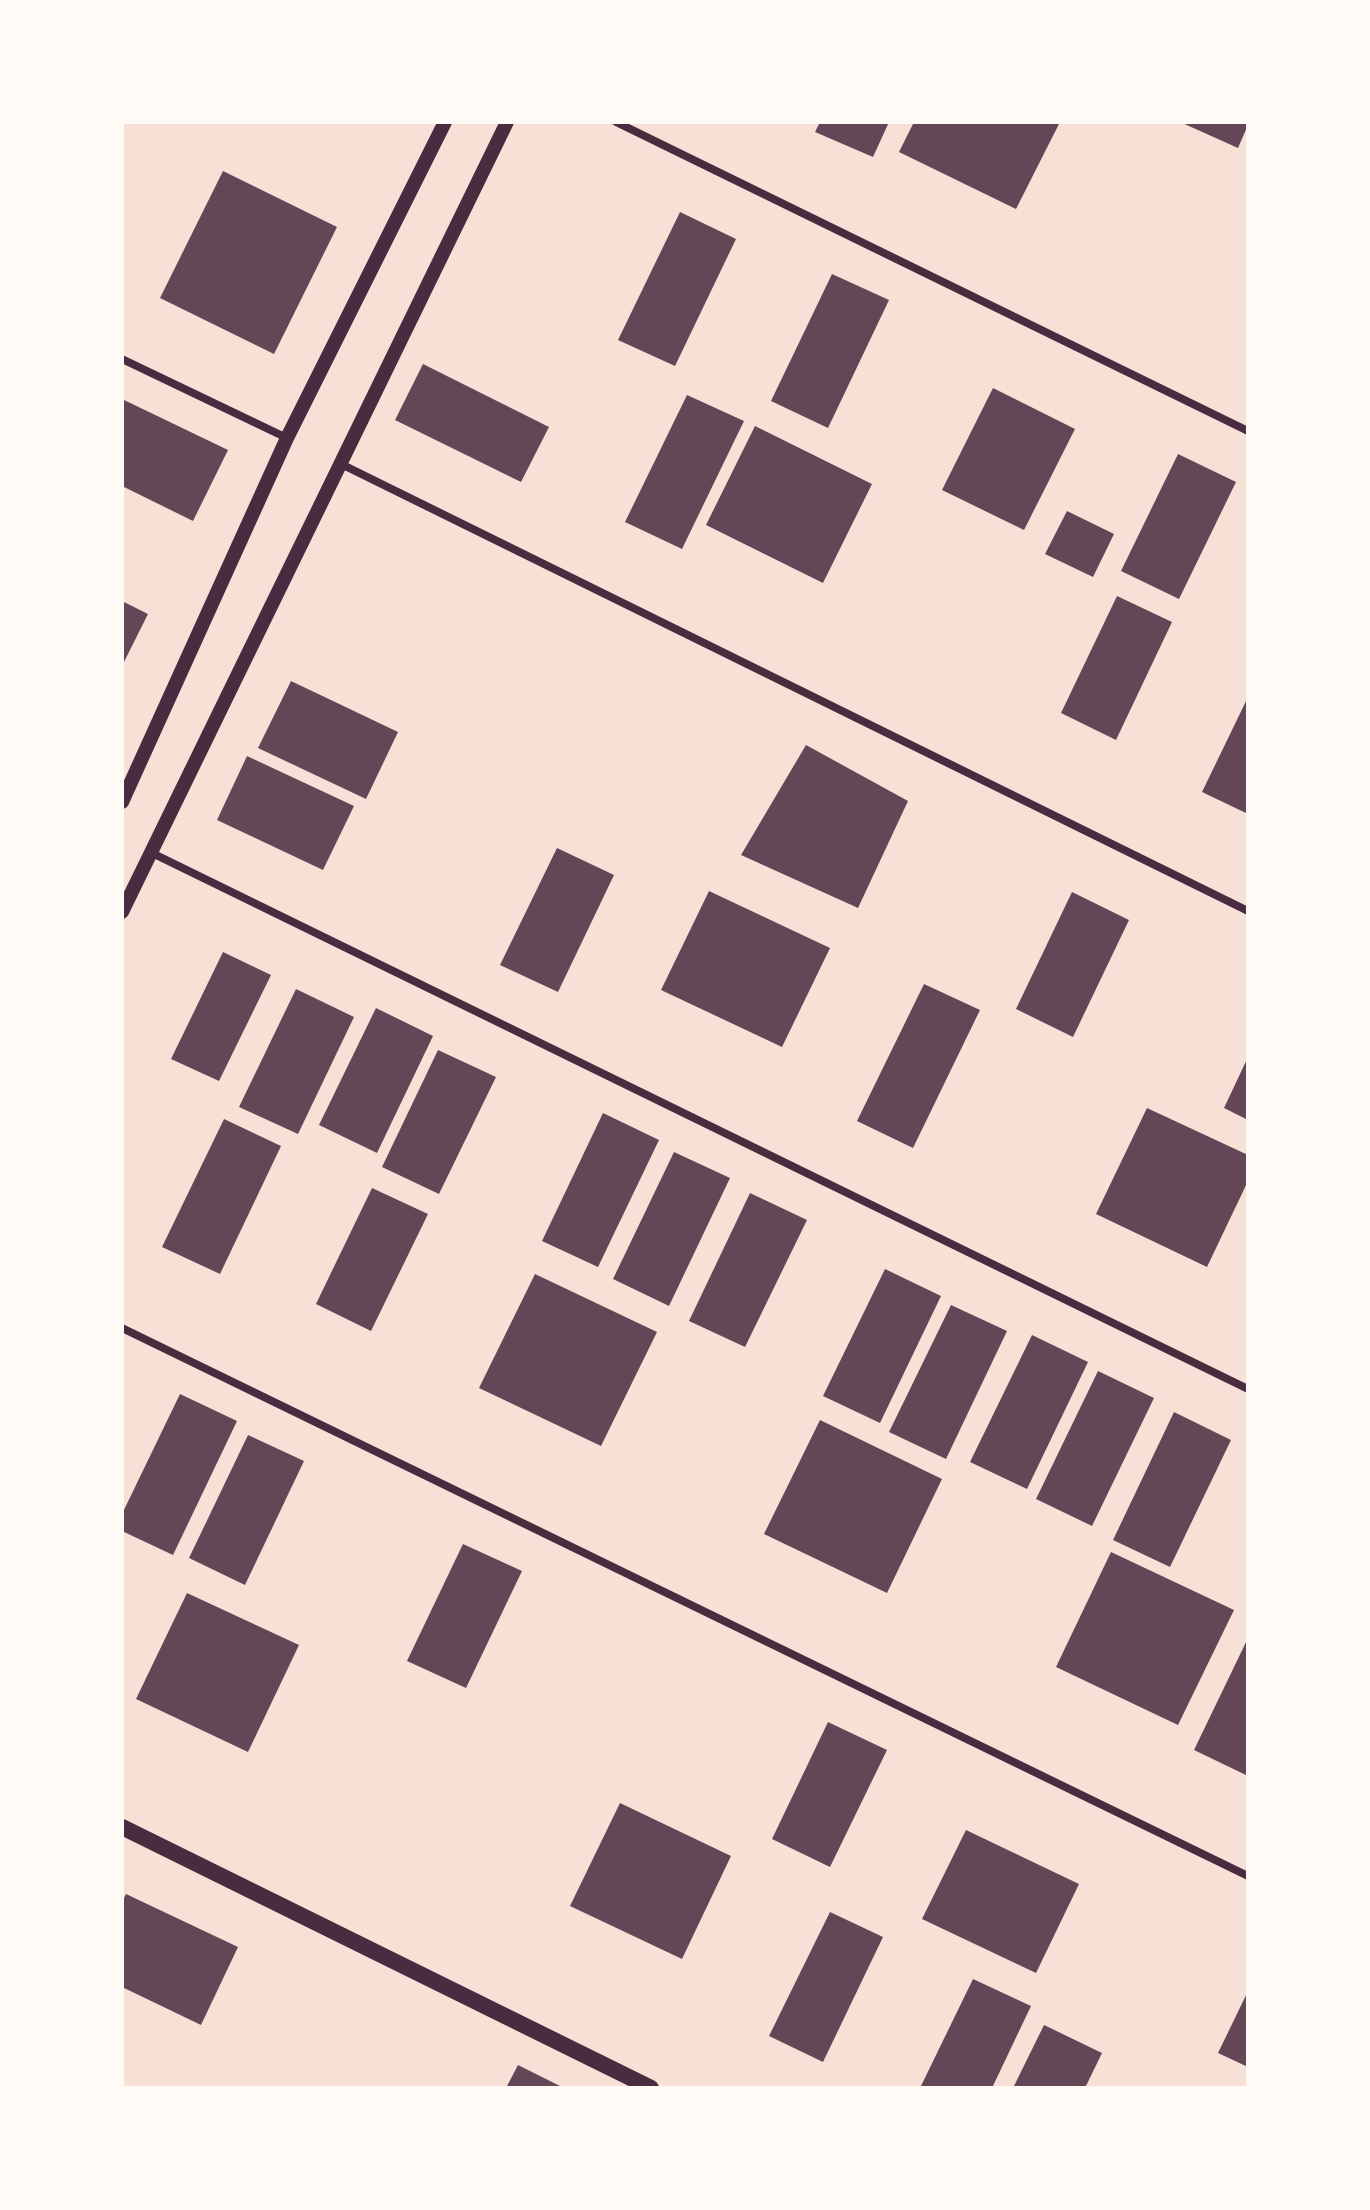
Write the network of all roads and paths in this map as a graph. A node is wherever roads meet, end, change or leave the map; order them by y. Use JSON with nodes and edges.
{"nodes":[{"id":1,"x":445,"y":122,"type":"edge"},
{"id":2,"x":507,"y":122,"type":"edge"},
{"id":3,"x":616,"y":122,"type":"edge"},
{"id":4,"x":122,"y":359,"type":"edge"},
{"id":5,"x":1248,"y":431,"type":"edge"},
{"id":6,"x":287,"y":438,"type":"junction"},
{"id":7,"x":341,"y":464,"type":"junction"},
{"id":8,"x":122,"y":802,"type":"edge"},
{"id":9,"x":152,"y":853,"type":"junction"},
{"id":10,"x":1248,"y":911,"type":"edge"},
{"id":11,"x":122,"y":912,"type":"edge"},
{"id":12,"x":122,"y":1328,"type":"edge"},
{"id":13,"x":1248,"y":1389,"type":"edge"},
{"id":14,"x":122,"y":1827,"type":"edge"},
{"id":15,"x":1248,"y":1876,"type":"edge"},
{"id":16,"x":651,"y":2088,"type":"edge"}],
"edges":[{"from":1,"to":6,"type":"street"},
{"from":2,"to":7,"type":"street"},
{"from":3,"to":5,"type":"street"},
{"from":4,"to":6,"type":"street"},
{"from":6,"to":8,"type":"street"},
{"from":7,"to":9,"type":"street"},
{"from":7,"to":10,"type":"street"},
{"from":9,"to":11,"type":"street"},
{"from":9,"to":13,"type":"street"},
{"from":12,"to":15,"type":"street"},
{"from":14,"to":16,"type":"main road"}]}
